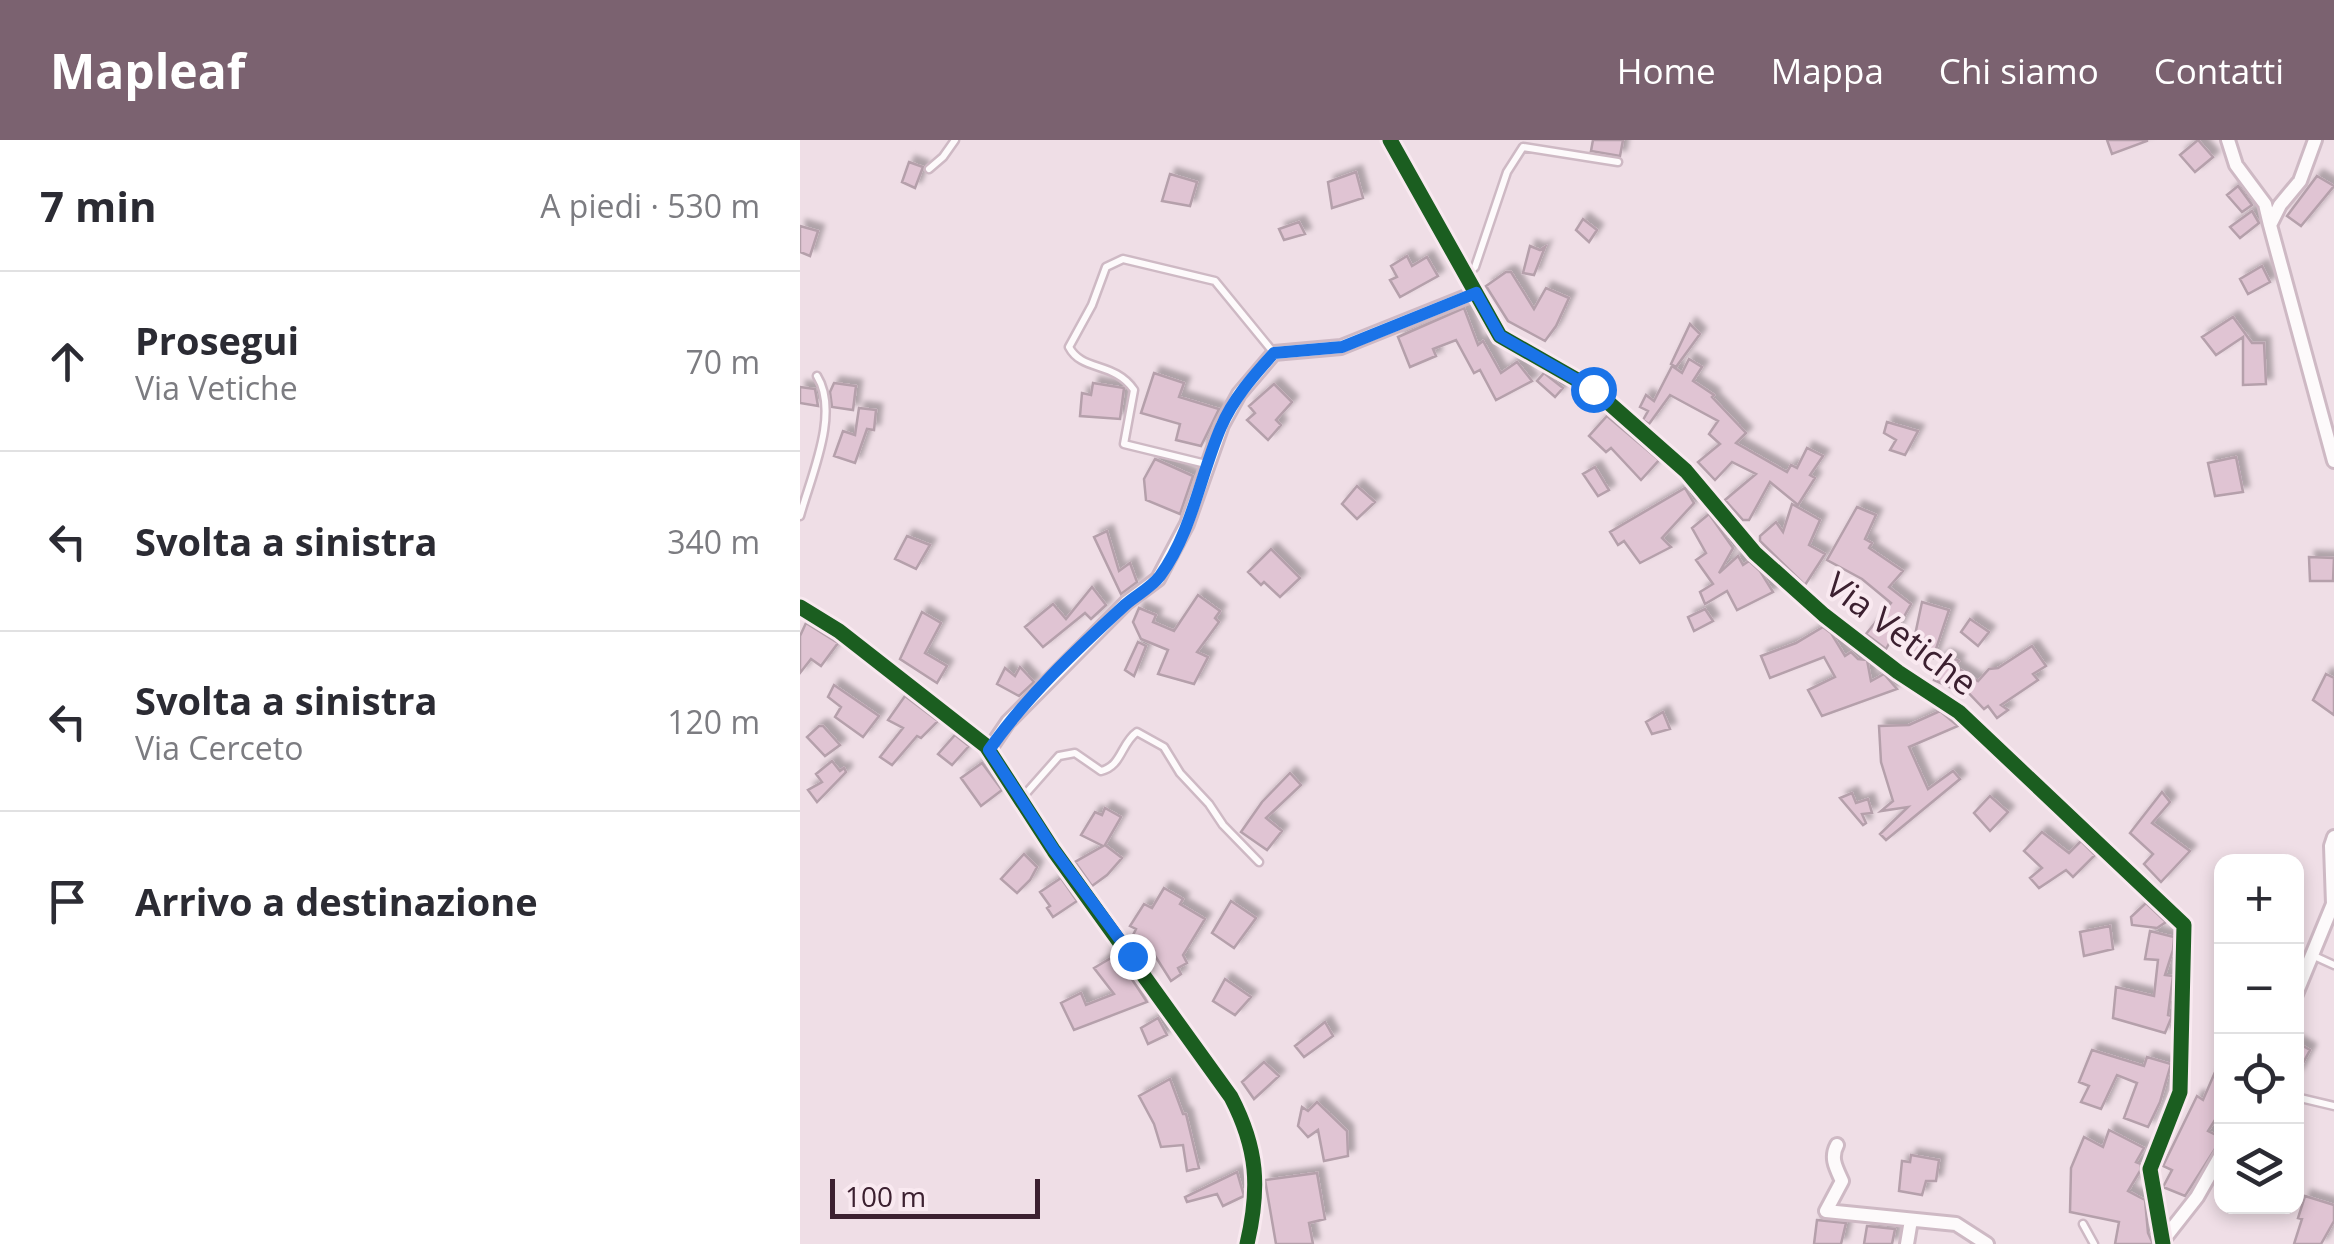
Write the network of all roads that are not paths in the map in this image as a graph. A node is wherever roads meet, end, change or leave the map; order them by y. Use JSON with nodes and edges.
{"nodes":[{"id":1,"x":955,"y":140,"type":"edge"},
{"id":2,"x":1390,"y":140,"type":"edge"},
{"id":3,"x":2228,"y":140,"type":"edge"},
{"id":4,"x":2315,"y":140,"type":"edge"},
{"id":5,"x":1618,"y":162,"type":"dead end"},
{"id":6,"x":930,"y":169,"type":"dead end"},
{"id":7,"x":2270,"y":225,"type":"junction"},
{"id":8,"x":1466,"y":276,"type":"junction"},
{"id":9,"x":1476,"y":293,"type":"junction"},
{"id":10,"x":1274,"y":353,"type":"junction"},
{"id":11,"x":817,"y":376,"type":"dead end"},
{"id":12,"x":2334,"y":461,"type":"edge"},
{"id":13,"x":1207,"y":464,"type":"junction"},
{"id":14,"x":800,"y":516,"type":"edge"},
{"id":15,"x":800,"y":608,"type":"edge"},
{"id":16,"x":989,"y":750,"type":"junction"},
{"id":17,"x":1021,"y":799,"type":"junction"},
{"id":18,"x":2334,"y":837,"type":"edge"},
{"id":19,"x":1259,"y":862,"type":"dead end"},
{"id":20,"x":2312,"y":955,"type":"junction"},
{"id":21,"x":2334,"y":965,"type":"edge"},
{"id":22,"x":2304,"y":974,"type":"edge"},
{"id":23,"x":2304,"y":1099,"type":"edge"},
{"id":24,"x":2334,"y":1106,"type":"edge"},
{"id":25,"x":1837,"y":1145,"type":"dead end"},
{"id":26,"x":2214,"y":1167,"type":"edge"},
{"id":27,"x":1911,"y":1220,"type":"junction"},
{"id":28,"x":2082,"y":1224,"type":"dead end"},
{"id":29,"x":2164,"y":1242,"type":"edge"},
{"id":30,"x":1248,"y":1244,"type":"edge"},
{"id":31,"x":1907,"y":1244,"type":"edge"},
{"id":32,"x":1987,"y":1244,"type":"edge"},
{"id":33,"x":2094,"y":1244,"type":"edge"}],
"edges":[{"from":1,"to":6,"type":"lane"},
{"from":2,"to":8,"type":"street","name":"Via Vetiche"},
{"from":3,"to":7,"type":"street"},
{"from":4,"to":7,"type":"street"},
{"from":5,"to":8,"type":"lane"},
{"from":7,"to":12,"type":"street"},
{"from":8,"to":9,"type":"street","name":"Via Vetiche"},
{"from":9,"to":10,"type":"street"},
{"from":9,"to":29,"type":"street","name":"Via Vetiche"},
{"from":10,"to":13,"type":"street"},
{"from":10,"to":13,"type":"lane"},
{"from":11,"to":14,"type":"lane"},
{"from":13,"to":16,"type":"street"},
{"from":15,"to":16,"type":"street"},
{"from":16,"to":17,"type":"street"},
{"from":17,"to":19,"type":"lane"},
{"from":17,"to":30,"type":"street"},
{"from":18,"to":20,"type":"street"},
{"from":20,"to":21,"type":"lane"},
{"from":20,"to":22,"type":"street"},
{"from":23,"to":24,"type":"lane"},
{"from":25,"to":27,"type":"street"},
{"from":26,"to":29,"type":"street"},
{"from":27,"to":31,"type":"street"},
{"from":27,"to":32,"type":"street"},
{"from":28,"to":33,"type":"lane"}]}
